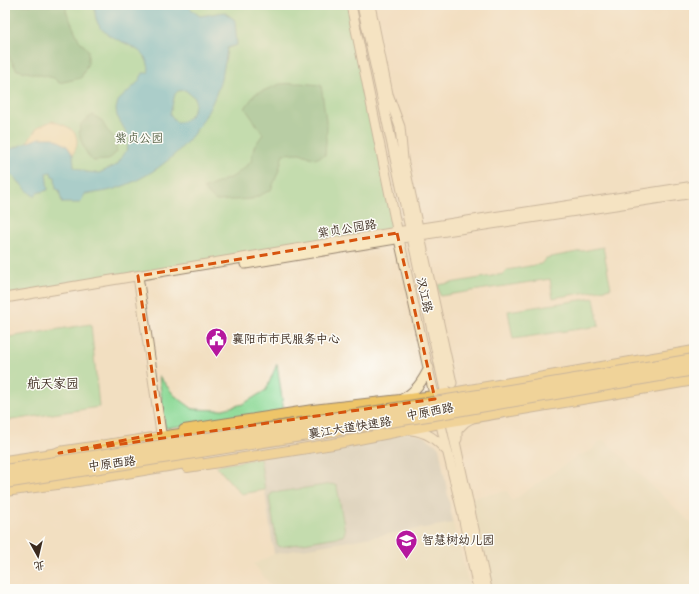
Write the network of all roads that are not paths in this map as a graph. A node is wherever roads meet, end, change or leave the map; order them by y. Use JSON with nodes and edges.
{"nodes":[{"id":1,"x":345,"y":5,"type":"edge"},
{"id":2,"x":351,"y":5,"type":"edge"},
{"id":3,"x":362,"y":5,"type":"edge"},
{"id":4,"x":370,"y":5,"type":"edge"},
{"id":5,"x":361,"y":50,"type":"junction"},
{"id":6,"x":694,"y":186,"type":"edge"},
{"id":7,"x":694,"y":193,"type":"edge"},
{"id":8,"x":415,"y":233,"type":"junction"},
{"id":9,"x":398,"y":236,"type":"junction"},
{"id":10,"x":138,"y":279,"type":"junction"},
{"id":11,"x":5,"y":298,"type":"edge"},
{"id":12,"x":5,"y":304,"type":"edge"},
{"id":13,"x":694,"y":351,"type":"edge"},
{"id":14,"x":694,"y":360,"type":"edge"},
{"id":15,"x":440,"y":366,"type":"junction"},
{"id":16,"x":428,"y":368,"type":"junction"},
{"id":17,"x":694,"y":369,"type":"edge"},
{"id":18,"x":694,"y":380,"type":"edge"},
{"id":19,"x":452,"y":383,"type":"junction"},
{"id":20,"x":469,"y":390,"type":"junction"},
{"id":21,"x":446,"y":394,"type":"junction"},
{"id":22,"x":434,"y":396,"type":"junction"},
{"id":23,"x":402,"y":399,"type":"junction"},
{"id":24,"x":486,"y":400,"type":"junction"},
{"id":25,"x":472,"y":418,"type":"junction"},
{"id":26,"x":445,"y":422,"type":"junction"},
{"id":27,"x":407,"y":430,"type":"junction"},
{"id":28,"x":160,"y":433,"type":"junction"},
{"id":29,"x":457,"y":448,"type":"junction"},
{"id":30,"x":447,"y":451,"type":"junction"},
{"id":31,"x":59,"y":453,"type":"junction"},
{"id":32,"x":5,"y":461,"type":"edge"},
{"id":33,"x":5,"y":471,"type":"edge"},
{"id":34,"x":5,"y":482,"type":"edge"},
{"id":35,"x":66,"y":482,"type":"junction"},
{"id":36,"x":5,"y":491,"type":"edge"},
{"id":37,"x":478,"y":589,"type":"edge"},
{"id":38,"x":487,"y":589,"type":"edge"}],
"edges":[{"from":1,"to":5,"type":"street"},
{"from":2,"to":5,"type":"street","name":"汉江路"},
{"from":3,"to":8,"type":"street","name":"汉江路"},
{"from":4,"to":8,"type":"street"},
{"from":5,"to":9,"type":"street","name":"汉江路"},
{"from":6,"to":8,"type":"street","name":"紫贞公园路"},
{"from":7,"to":8,"type":"street","name":"紫贞公园路"},
{"from":8,"to":9,"type":"street","name":"紫贞公园路"},
{"from":8,"to":15,"type":"street","name":"汉江路"},
{"from":8,"to":19,"type":"street"},
{"from":9,"to":10,"type":"street","name":"紫贞公园路"},
{"from":9,"to":16,"type":"street","name":"汉江路"},
{"from":10,"to":11,"type":"street","name":"紫贞公园路"},
{"from":10,"to":12,"type":"street","name":"紫贞公园路"},
{"from":10,"to":28,"type":"street"},
{"from":13,"to":20,"type":"main road","name":"中原西路"},
{"from":14,"to":24,"type":"highway","name":"襄江大道快速路","bridge":true},
{"from":15,"to":19,"type":"street"},
{"from":15,"to":21,"type":"street","name":"汉江路"},
{"from":16,"to":22,"type":"street","name":"汉江路"},
{"from":16,"to":23,"type":"street"},
{"from":17,"to":24,"type":"highway","name":"襄江大道快速路","bridge":true},
{"from":18,"to":25,"type":"main road","name":"中原西路"},
{"from":19,"to":20,"type":"street"},
{"from":20,"to":21,"type":"main road","name":"中原西路"},
{"from":21,"to":22,"type":"main road","name":"中原西路"},
{"from":21,"to":26,"type":"street","name":"汉江路"},
{"from":22,"to":23,"type":"main road","name":"中原西路"},
{"from":22,"to":26,"type":"street","name":"汉江路"},
{"from":23,"to":28,"type":"main road","name":"中原西路"},
{"from":24,"to":31,"type":"highway","bridge":true},
{"from":24,"to":33,"type":"highway","name":"襄江大道快速路","bridge":true},
{"from":24,"to":34,"type":"highway","name":"襄江大道快速路","bridge":true},
{"from":24,"to":35,"type":"highway","bridge":true},
{"from":25,"to":26,"type":"main road","name":"中原西路"},
{"from":25,"to":29,"type":"street"},
{"from":26,"to":27,"type":"main road","name":"中原西路"},
{"from":26,"to":29,"type":"street","name":"汉江路"},
{"from":26,"to":30,"type":"street","name":"汉江路"},
{"from":27,"to":30,"type":"street"},
{"from":27,"to":35,"type":"main road","name":"中原西路"},
{"from":28,"to":31,"type":"main road","name":"中原西路"},
{"from":29,"to":38,"type":"street","name":"汉江路"},
{"from":30,"to":37,"type":"street","name":"汉江路"},
{"from":31,"to":32,"type":"main road","name":"中原西路"},
{"from":35,"to":36,"type":"main road","name":"中原西路"}]}
